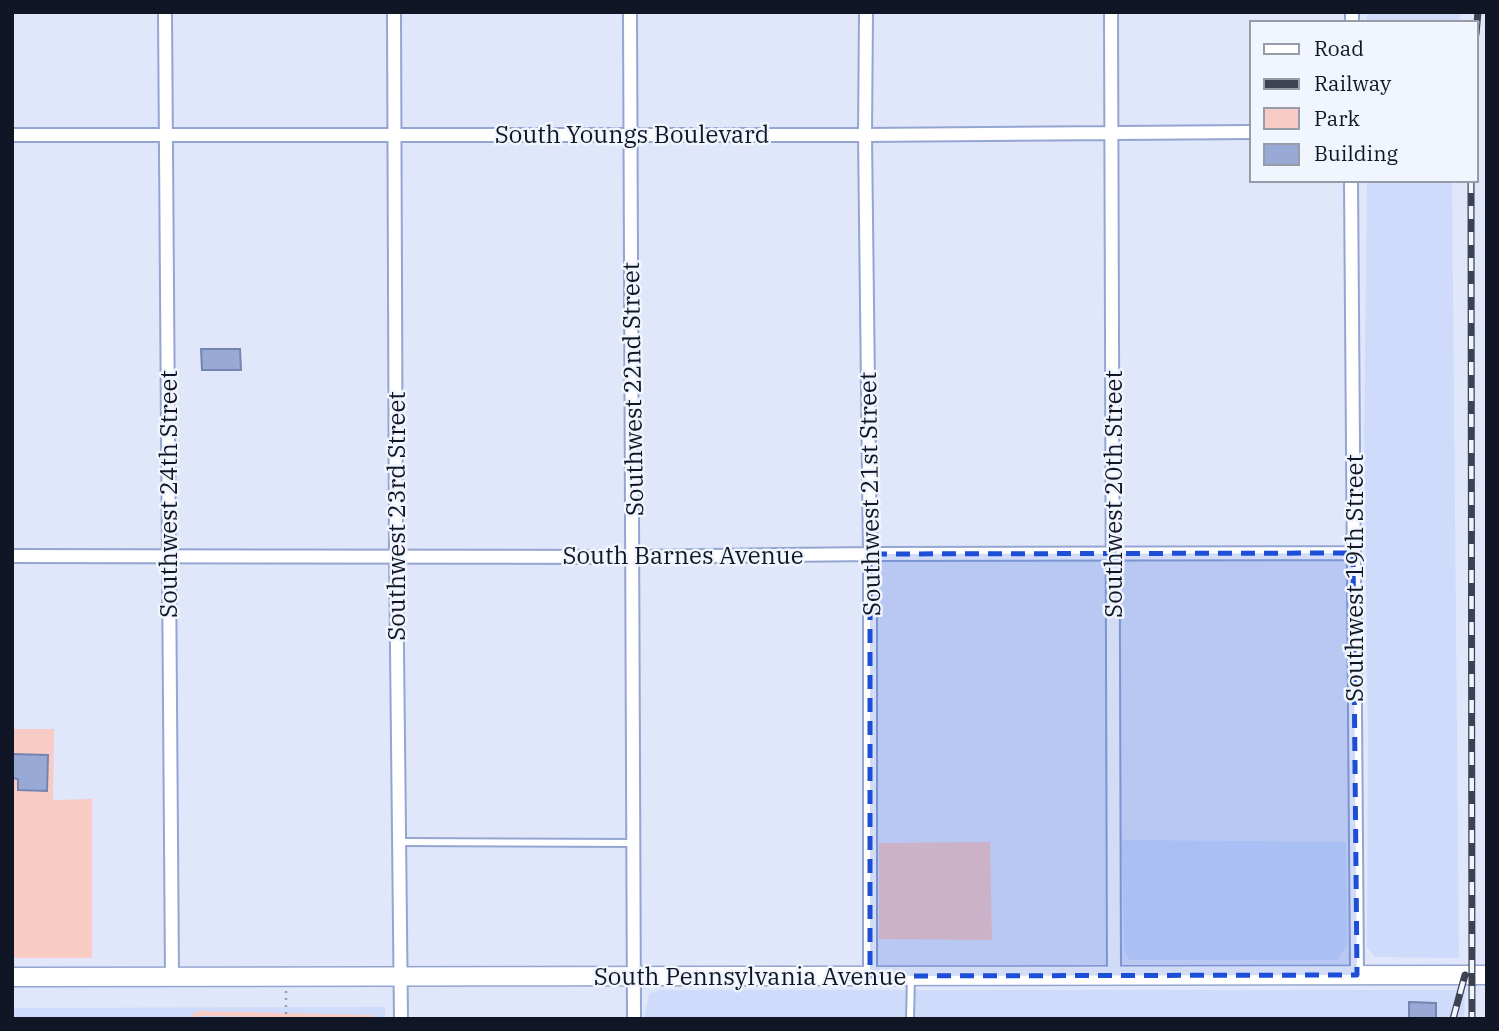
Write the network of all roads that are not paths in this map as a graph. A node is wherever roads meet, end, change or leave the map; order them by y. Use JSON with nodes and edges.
{"nodes":[{"id":1,"x":165,"y":12,"type":"edge"},
{"id":2,"x":394,"y":12,"type":"edge"},
{"id":3,"x":630,"y":12,"type":"edge"},
{"id":4,"x":866,"y":12,"type":"edge"},
{"id":5,"x":1111,"y":12,"type":"edge"},
{"id":6,"x":1110,"y":132,"type":"junction"},
{"id":7,"x":1250,"y":132,"type":"edge"},
{"id":8,"x":629,"y":133,"type":"junction"},
{"id":9,"x":165,"y":134,"type":"junction"},
{"id":10,"x":12,"y":135,"type":"edge"},
{"id":11,"x":393,"y":135,"type":"junction"},
{"id":12,"x":865,"y":135,"type":"junction"},
{"id":13,"x":1351,"y":182,"type":"edge"},
{"id":14,"x":1353,"y":553,"type":"junction"},
{"id":15,"x":870,"y":554,"type":"junction"},
{"id":16,"x":1114,"y":554,"type":"junction"},
{"id":17,"x":12,"y":555,"type":"edge"},
{"id":18,"x":168,"y":555,"type":"junction"},
{"id":19,"x":396,"y":555,"type":"junction"},
{"id":20,"x":633,"y":557,"type":"junction"},
{"id":21,"x":400,"y":842,"type":"junction"},
{"id":22,"x":634,"y":844,"type":"junction"},
{"id":23,"x":1114,"y":975,"type":"junction"},
{"id":24,"x":1357,"y":975,"type":"junction"},
{"id":25,"x":1487,"y":975,"type":"edge"},
{"id":26,"x":401,"y":976,"type":"junction"},
{"id":27,"x":634,"y":976,"type":"junction"},
{"id":28,"x":870,"y":976,"type":"junction"},
{"id":29,"x":912,"y":976,"type":"junction"},
{"id":30,"x":12,"y":977,"type":"edge"},
{"id":31,"x":172,"y":977,"type":"junction"},
{"id":32,"x":401,"y":1019,"type":"edge"},
{"id":33,"x":634,"y":1019,"type":"edge"},
{"id":34,"x":910,"y":1019,"type":"edge"}],
"edges":[{"from":1,"to":9,"type":"street","name":"Southwest 24th Street"},
{"from":2,"to":11,"type":"street","name":"Southwest 23rd Street"},
{"from":3,"to":8,"type":"street","name":"Southwest 22nd Street"},
{"from":4,"to":12,"type":"street","name":"Southwest 21st Street"},
{"from":5,"to":6,"type":"street","name":"Southwest 20th Street"},
{"from":6,"to":7,"type":"street","name":"South Youngs Boulevard"},
{"from":6,"to":12,"type":"street","name":"South Youngs Boulevard"},
{"from":6,"to":16,"type":"street","name":"Southwest 20th Street"},
{"from":8,"to":11,"type":"street","name":"South Youngs Boulevard"},
{"from":8,"to":12,"type":"street","name":"South Youngs Boulevard"},
{"from":8,"to":20,"type":"street","name":"Southwest 22nd Street"},
{"from":9,"to":10,"type":"street","name":"South Youngs Boulevard"},
{"from":9,"to":11,"type":"street","name":"South Youngs Boulevard"},
{"from":9,"to":18,"type":"street","name":"Southwest 24th Street"},
{"from":11,"to":19,"type":"street","name":"Southwest 23rd Street"},
{"from":12,"to":15,"type":"street","name":"Southwest 21st Street"},
{"from":13,"to":14,"type":"street","name":"Southwest 19th Street"},
{"from":14,"to":16,"type":"street","name":"South Barnes Avenue"},
{"from":14,"to":24,"type":"street","name":"Southwest 19th Street"},
{"from":15,"to":16,"type":"street","name":"South Barnes Avenue"},
{"from":15,"to":20,"type":"street","name":"South Barnes Avenue"},
{"from":15,"to":28,"type":"street","name":"Southwest 21st Street"},
{"from":16,"to":23,"type":"street","name":"Southwest 20th Street"},
{"from":17,"to":18,"type":"street","name":"South Barnes Avenue"},
{"from":18,"to":19,"type":"street","name":"South Barnes Avenue"},
{"from":18,"to":31,"type":"street","name":"Southwest 24th Street"},
{"from":19,"to":20,"type":"street","name":"South Barnes Avenue"},
{"from":19,"to":21,"type":"street","name":"Southwest 23rd Street"},
{"from":20,"to":22,"type":"street","name":"Southwest 22nd Street"},
{"from":21,"to":22,"type":"lane"},
{"from":21,"to":26,"type":"street","name":"Southwest 23rd Street"},
{"from":22,"to":27,"type":"street","name":"Southwest 22nd Street"},
{"from":23,"to":24,"type":"main road","name":"South Pennsylvania Avenue"},
{"from":23,"to":29,"type":"main road","name":"South Pennsylvania Avenue"},
{"from":24,"to":25,"type":"main road","name":"South Pennsylvania Avenue"},
{"from":26,"to":27,"type":"main road","name":"South Pennsylvania Avenue"},
{"from":26,"to":31,"type":"main road","name":"South Pennsylvania Avenue"},
{"from":26,"to":32,"type":"street","name":"Southwest 23rd Street"},
{"from":27,"to":28,"type":"main road","name":"South Pennsylvania Avenue"},
{"from":27,"to":33,"type":"street","name":"Southwest 22nd Street"},
{"from":28,"to":29,"type":"main road","name":"South Pennsylvania Avenue"},
{"from":29,"to":34,"type":"lane"},
{"from":30,"to":31,"type":"main road","name":"South Pennsylvania Avenue"}]}
